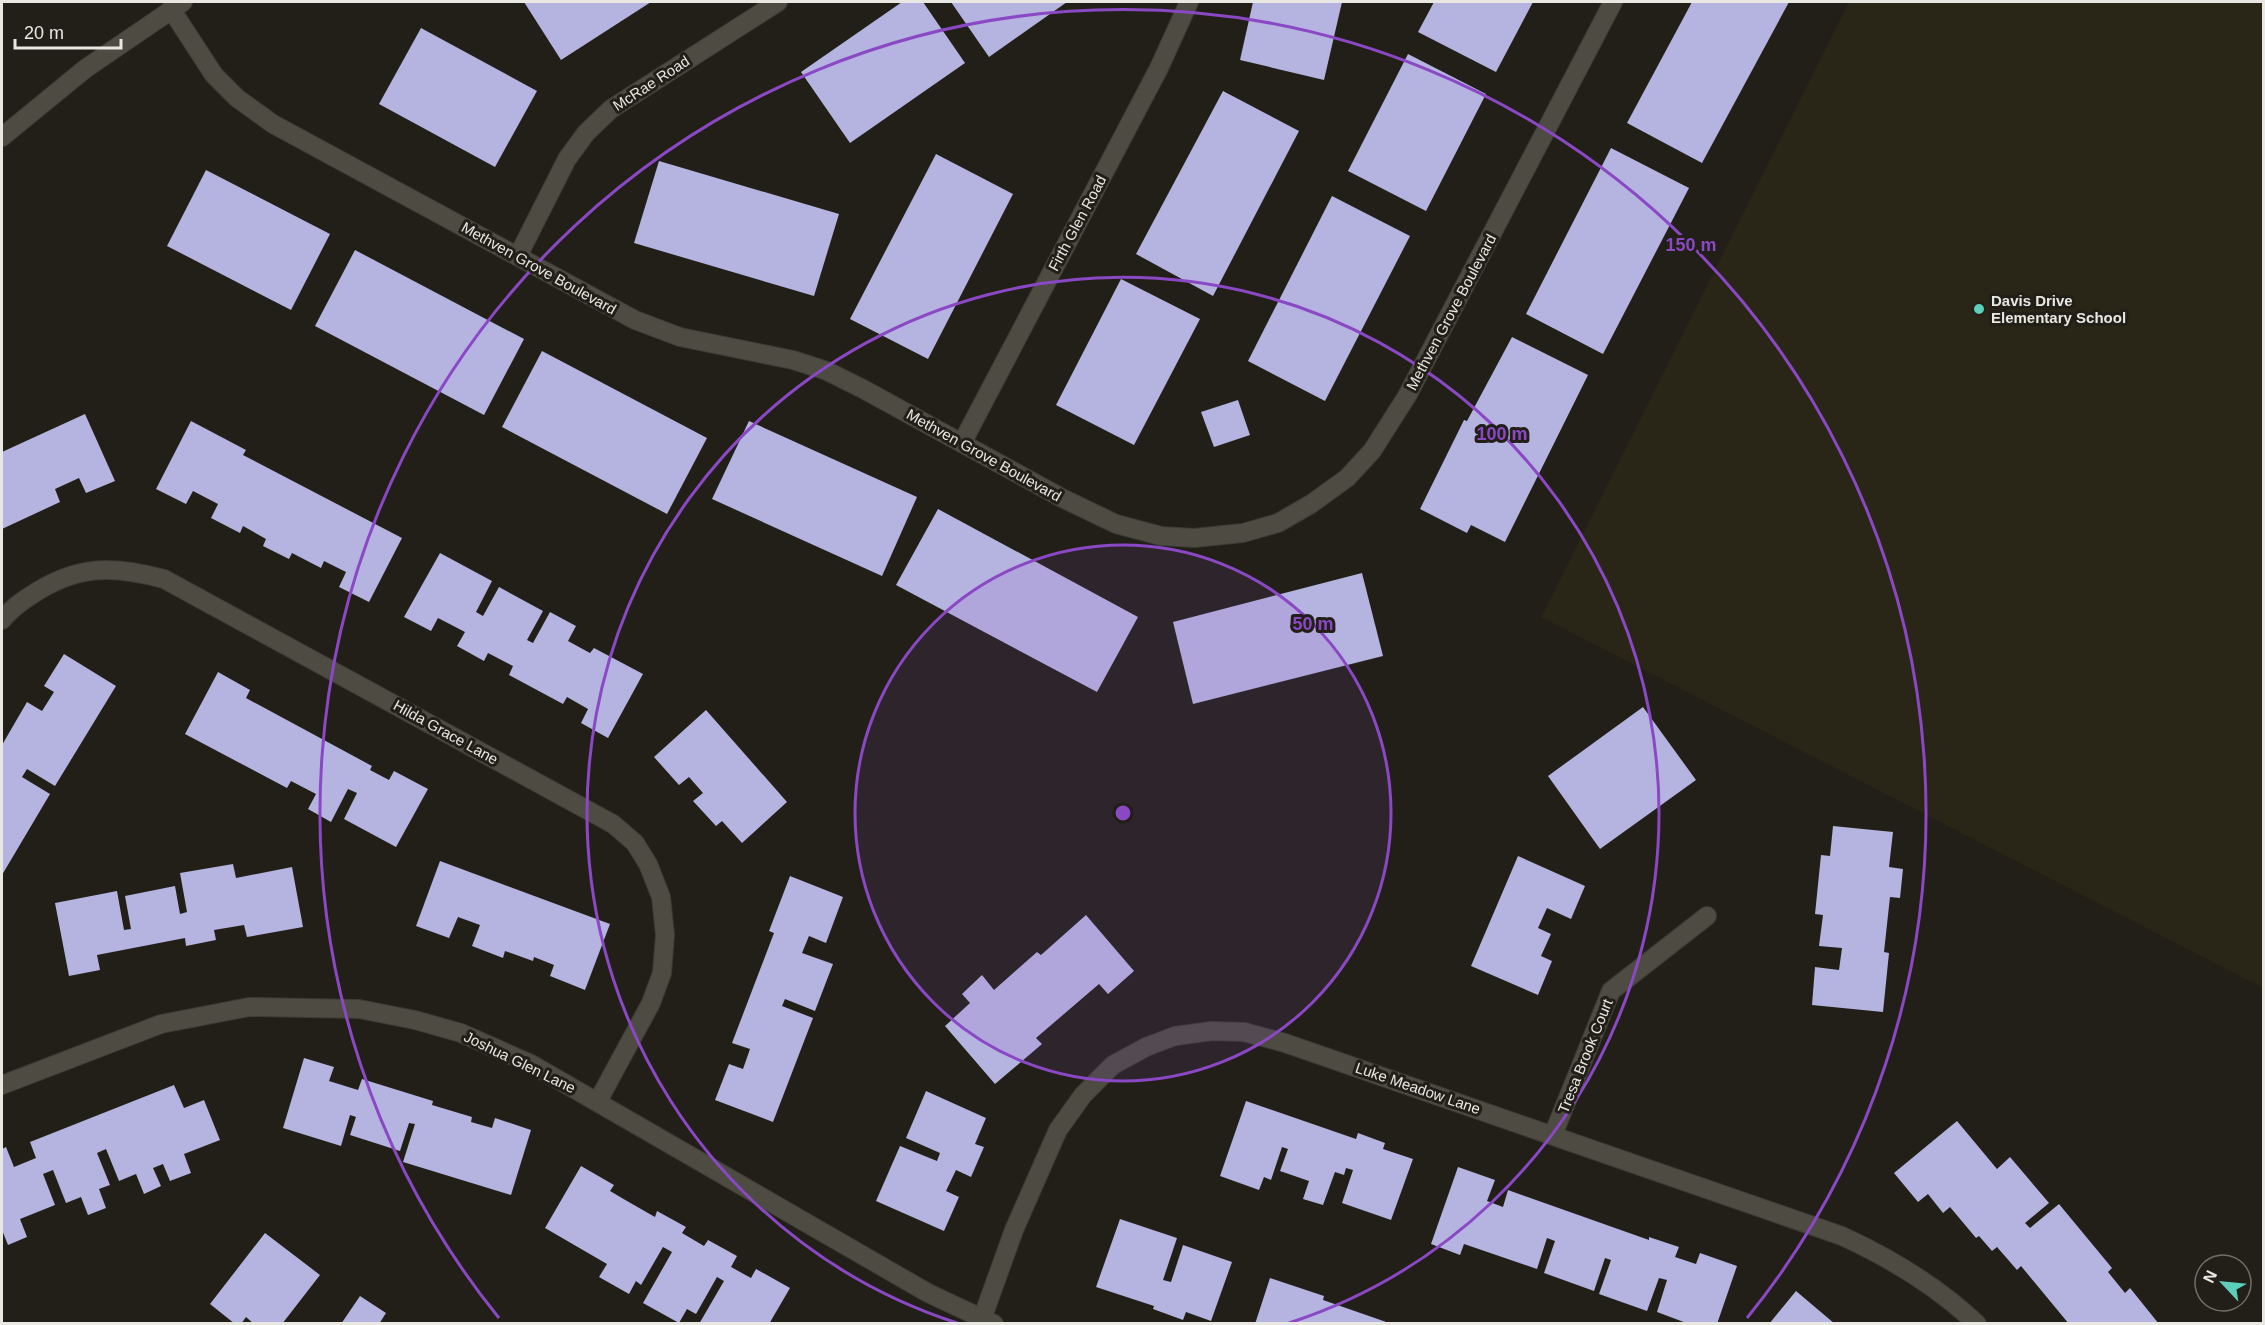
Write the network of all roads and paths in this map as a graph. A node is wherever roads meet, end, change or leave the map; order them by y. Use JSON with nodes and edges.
{"nodes":[{"id":1,"x":778,"y":2,"type":"edge"},
{"id":2,"x":1189,"y":2,"type":"edge"},
{"id":3,"x":1613,"y":2,"type":"edge"},
{"id":4,"x":177,"y":5,"type":"edge"},
{"id":5,"x":2,"y":137,"type":"edge"},
{"id":6,"x":518,"y":256,"type":"junction"},
{"id":7,"x":962,"y":443,"type":"junction"},
{"id":8,"x":2,"y":620,"type":"edge"},
{"id":9,"x":1707,"y":916,"type":"dead end"},
{"id":10,"x":2,"y":1085,"type":"edge"},
{"id":11,"x":598,"y":1101,"type":"junction"},
{"id":12,"x":1553,"y":1135,"type":"junction"},
{"id":13,"x":988,"y":1321,"type":"edge"},
{"id":14,"x":1977,"y":1323,"type":"edge"}],
"edges":[{"from":1,"to":6,"type":"street","name":"McRae Road"},
{"from":2,"to":7,"type":"street","name":"Firth Glen Road"},
{"from":3,"to":7,"type":"street","name":"Methven Grove Boulevard"},
{"from":4,"to":5,"type":"street"},
{"from":4,"to":6,"type":"street","name":"Methven Grove Boulevard"},
{"from":6,"to":7,"type":"street","name":"Methven Grove Boulevard"},
{"from":8,"to":11,"type":"street","name":"Hilda Grace Lane"},
{"from":9,"to":12,"type":"street","name":"Tresa Brook Court"},
{"from":10,"to":11,"type":"street","name":"Joshua Glen Lane"},
{"from":11,"to":13,"type":"street","name":"Joshua Glen Lane"},
{"from":12,"to":13,"type":"street","name":"Luke Meadow Lane"},
{"from":12,"to":14,"type":"street","name":"Luke Meadow Lane"}]}
